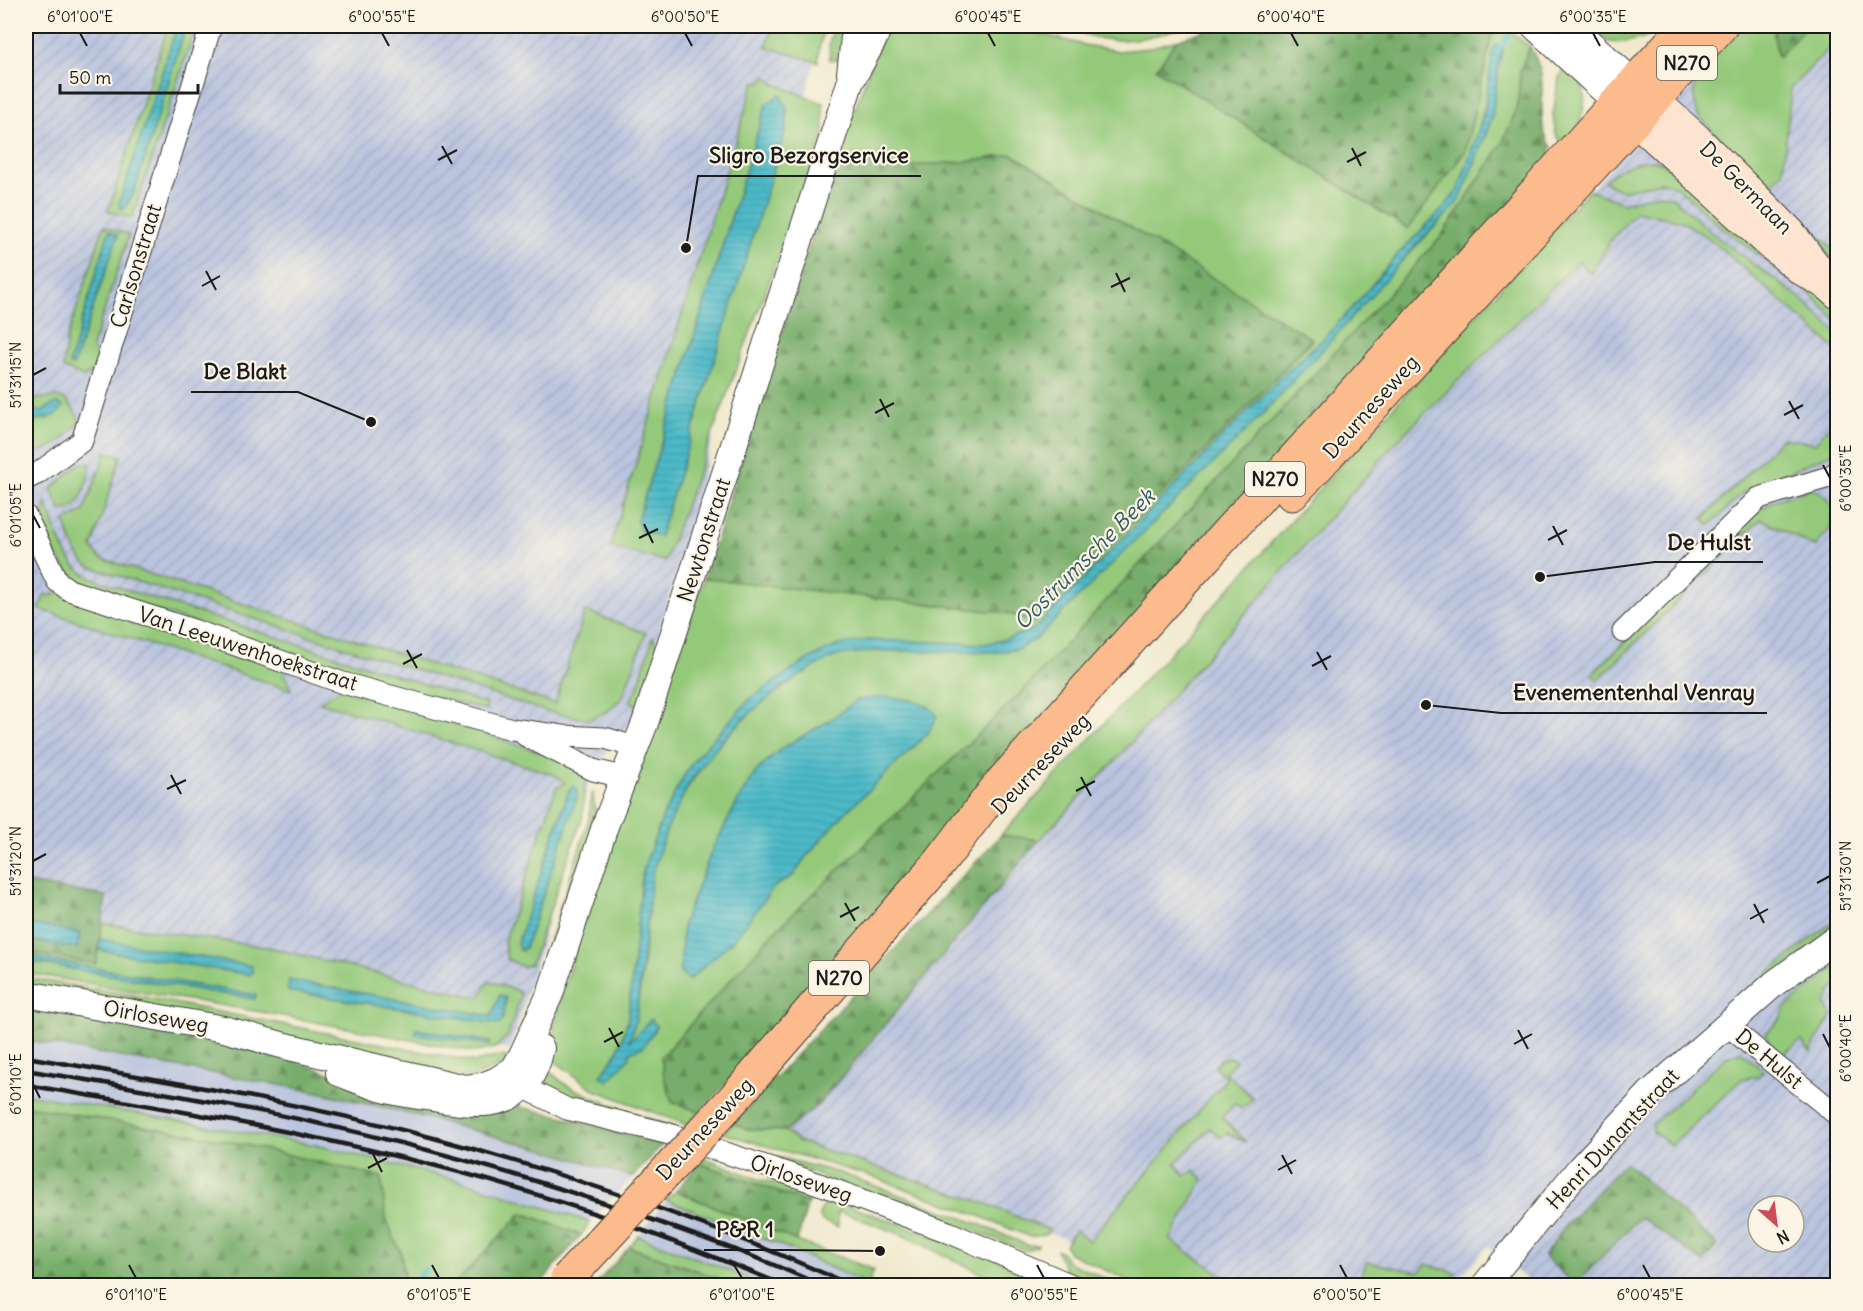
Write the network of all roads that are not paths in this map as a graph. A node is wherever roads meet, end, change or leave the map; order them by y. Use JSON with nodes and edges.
{"nodes":[{"id":1,"x":211,"y":26,"type":"edge"},
{"id":2,"x":857,"y":26,"type":"edge"},
{"id":3,"x":879,"y":26,"type":"edge"},
{"id":4,"x":1534,"y":26,"type":"edge"},
{"id":5,"x":1571,"y":26,"type":"edge"},
{"id":6,"x":1686,"y":26,"type":"edge"},
{"id":7,"x":1721,"y":26,"type":"edge"},
{"id":8,"x":850,"y":83,"type":"junction"},
{"id":9,"x":1635,"y":101,"type":"junction"},
{"id":10,"x":1833,"y":290,"type":"edge"},
{"id":11,"x":1838,"y":470,"type":"edge"},
{"id":12,"x":26,"y":479,"type":"edge"},
{"id":13,"x":26,"y":516,"type":"edge"},
{"id":14,"x":1623,"y":632,"type":"dead end"},
{"id":15,"x":512,"y":729,"type":"junction"},
{"id":16,"x":634,"y":747,"type":"junction"},
{"id":17,"x":623,"y":777,"type":"junction"},
{"id":18,"x":1838,"y":937,"type":"edge"},
{"id":19,"x":26,"y":994,"type":"edge"},
{"id":20,"x":1728,"y":1025,"type":"junction"},
{"id":21,"x":515,"y":1081,"type":"junction"},
{"id":22,"x":1838,"y":1116,"type":"edge"},
{"id":23,"x":564,"y":1282,"type":"edge"},
{"id":24,"x":1074,"y":1286,"type":"edge"},
{"id":25,"x":1484,"y":1286,"type":"edge"}],
"edges":[{"from":1,"to":12,"type":"street","name":"Carlsonstraat"},
{"from":2,"to":8,"type":"street","name":"Newtonstraat"},
{"from":3,"to":8,"type":"street","name":"Newtonstraat"},
{"from":4,"to":9,"type":"street"},
{"from":5,"to":9,"type":"street"},
{"from":6,"to":9,"type":"main road","name":"Deurneseweg","number":"N270"},
{"from":7,"to":9,"type":"main road","name":"Deurneseweg","number":"N270"},
{"from":8,"to":16,"type":"street","name":"Newtonstraat"},
{"from":9,"to":10,"type":"main road","name":"De Germaan"},
{"from":9,"to":23,"type":"main road","name":"Deurneseweg","number":"N270","bridge":true},
{"from":11,"to":14,"type":"street"},
{"from":13,"to":15,"type":"street","name":"Van Leeuwenhoekstraat"},
{"from":15,"to":16,"type":"street","name":"Van Leeuwenhoekstraat"},
{"from":15,"to":17,"type":"street","name":"Van Leeuwenhoekstraat"},
{"from":16,"to":17,"type":"street","name":"Newtonstraat"},
{"from":17,"to":21,"type":"street","name":"Newtonstraat"},
{"from":18,"to":20,"type":"street","name":"Henri Dunantstraat"},
{"from":19,"to":21,"type":"street","name":"Oirloseweg"},
{"from":20,"to":22,"type":"street","name":"De Hulst"},
{"from":20,"to":25,"type":"street","name":"Henri Dunantstraat"},
{"from":21,"to":24,"type":"street","name":"Oirloseweg"}]}
